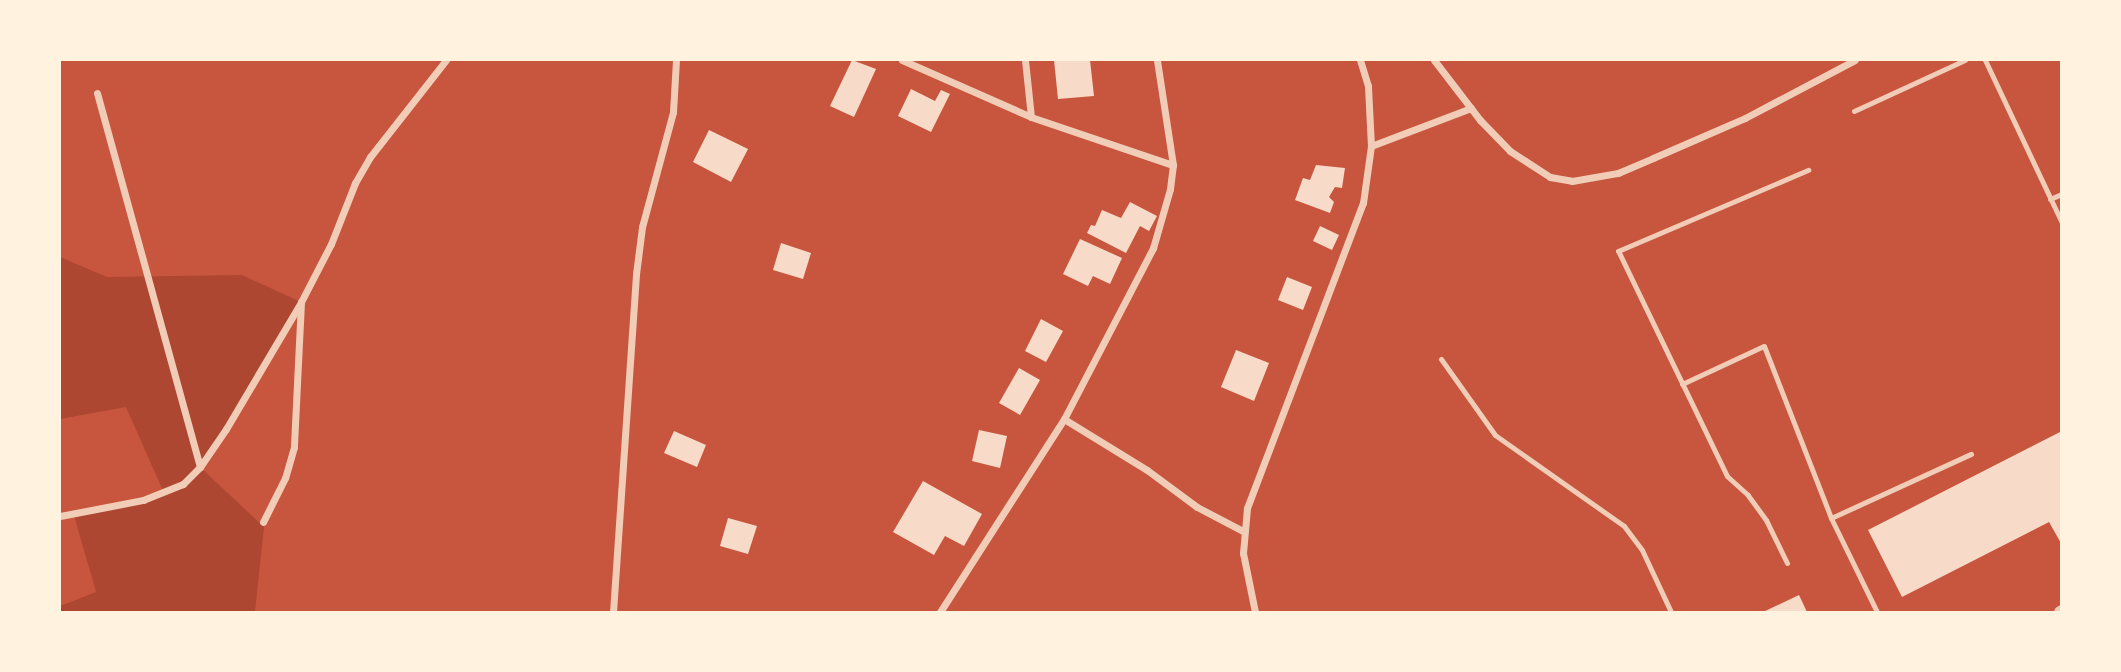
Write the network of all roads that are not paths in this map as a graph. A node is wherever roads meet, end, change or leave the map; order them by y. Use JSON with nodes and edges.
{"nodes":[{"id":1,"x":446,"y":60,"type":"edge"},
{"id":2,"x":676,"y":60,"type":"edge"},
{"id":3,"x":902,"y":60,"type":"edge"},
{"id":4,"x":1025,"y":60,"type":"edge"},
{"id":5,"x":1157,"y":60,"type":"edge"},
{"id":6,"x":1360,"y":60,"type":"edge"},
{"id":7,"x":1434,"y":60,"type":"edge"},
{"id":8,"x":1856,"y":60,"type":"edge"},
{"id":9,"x":1965,"y":60,"type":"edge"},
{"id":10,"x":1985,"y":60,"type":"edge"},
{"id":11,"x":97,"y":93,"type":"dead end"},
{"id":12,"x":1471,"y":108,"type":"junction"},
{"id":13,"x":1854,"y":111,"type":"dead end"},
{"id":14,"x":1031,"y":117,"type":"junction"},
{"id":15,"x":1371,"y":146,"type":"junction"},
{"id":16,"x":1173,"y":165,"type":"junction"},
{"id":17,"x":1808,"y":170,"type":"dead end"},
{"id":18,"x":2062,"y":194,"type":"edge"},
{"id":19,"x":2050,"y":199,"type":"junction"},
{"id":20,"x":2062,"y":223,"type":"edge"},
{"id":21,"x":301,"y":302,"type":"junction"},
{"id":22,"x":1441,"y":359,"type":"dead end"},
{"id":23,"x":1682,"y":384,"type":"junction"},
{"id":24,"x":1064,"y":419,"type":"junction"},
{"id":25,"x":1971,"y":454,"type":"dead end"},
{"id":26,"x":200,"y":467,"type":"junction"},
{"id":27,"x":60,"y":516,"type":"edge"},
{"id":28,"x":1831,"y":519,"type":"junction"},
{"id":29,"x":263,"y":522,"type":"dead end"},
{"id":30,"x":1243,"y":531,"type":"junction"},
{"id":31,"x":1787,"y":563,"type":"dead end"},
{"id":32,"x":613,"y":612,"type":"edge"},
{"id":33,"x":940,"y":612,"type":"edge"},
{"id":34,"x":1255,"y":612,"type":"edge"},
{"id":35,"x":1671,"y":612,"type":"edge"},
{"id":36,"x":1877,"y":612,"type":"edge"}],
"edges":[{"from":1,"to":21,"type":"street"},
{"from":2,"to":32,"type":"street"},
{"from":3,"to":14,"type":"street"},
{"from":4,"to":14,"type":"street"},
{"from":5,"to":16,"type":"street"},
{"from":6,"to":15,"type":"street"},
{"from":7,"to":12,"type":"street"},
{"from":8,"to":12,"type":"street"},
{"from":9,"to":13,"type":"lane"},
{"from":10,"to":19,"type":"lane"},
{"from":11,"to":26,"type":"street"},
{"from":12,"to":15,"type":"street"},
{"from":14,"to":16,"type":"street"},
{"from":15,"to":30,"type":"street"},
{"from":16,"to":24,"type":"street"},
{"from":17,"to":23,"type":"lane"},
{"from":18,"to":19,"type":"lane"},
{"from":19,"to":20,"type":"lane"},
{"from":21,"to":26,"type":"street"},
{"from":21,"to":29,"type":"street"},
{"from":22,"to":35,"type":"lane"},
{"from":23,"to":28,"type":"lane"},
{"from":23,"to":31,"type":"lane"},
{"from":24,"to":30,"type":"street"},
{"from":24,"to":33,"type":"street"},
{"from":25,"to":28,"type":"lane"},
{"from":26,"to":27,"type":"street"},
{"from":28,"to":36,"type":"lane"},
{"from":30,"to":34,"type":"street"}]}
